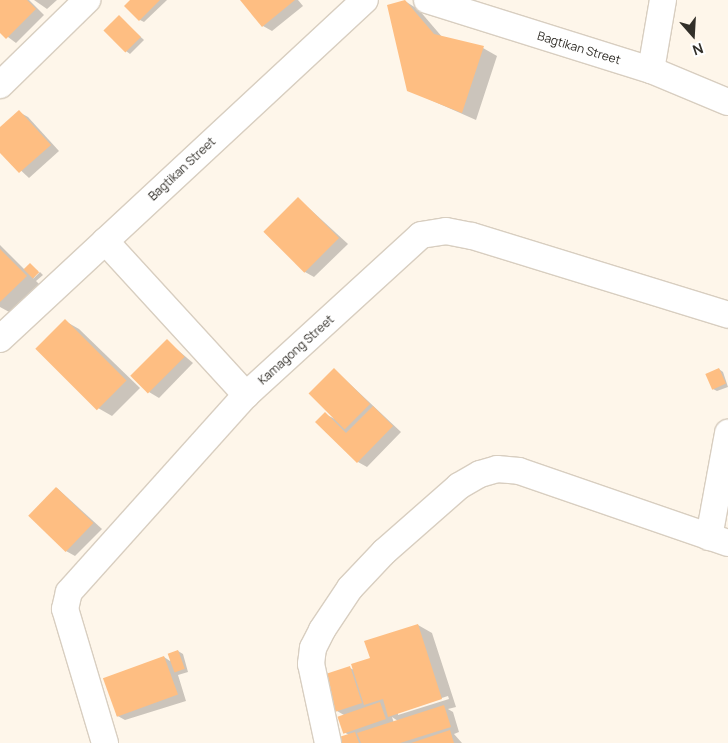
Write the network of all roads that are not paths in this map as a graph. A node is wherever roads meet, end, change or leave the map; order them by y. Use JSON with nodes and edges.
{"nodes":[{"id":1,"x":87,"y":0,"type":"edge"},
{"id":2,"x":365,"y":0,"type":"edge"},
{"id":3,"x":427,"y":0,"type":"edge"},
{"id":4,"x":663,"y":0,"type":"edge"},
{"id":5,"x":651,"y":70,"type":"junction"},
{"id":6,"x":0,"y":85,"type":"edge"},
{"id":7,"x":728,"y":102,"type":"edge"},
{"id":8,"x":105,"y":241,"type":"junction"},
{"id":9,"x":728,"y":315,"type":"edge"},
{"id":10,"x":0,"y":339,"type":"edge"},
{"id":11,"x":246,"y":395,"type":"junction"},
{"id":12,"x":728,"y":433,"type":"edge"},
{"id":13,"x":718,"y":540,"type":"edge"},
{"id":14,"x":105,"y":743,"type":"edge"},
{"id":15,"x":328,"y":743,"type":"edge"}],
"edges":[{"from":1,"to":6,"type":"street"},
{"from":2,"to":8,"type":"street","name":"Bagtikan Street"},
{"from":3,"to":5,"type":"street","name":"Bagtikan Street"},
{"from":4,"to":5,"type":"street"},
{"from":5,"to":7,"type":"street","name":"Bagtikan Street"},
{"from":8,"to":10,"type":"street","name":"Bagtikan Street"},
{"from":8,"to":11,"type":"street"},
{"from":9,"to":11,"type":"street","name":"Kamagong Street"},
{"from":11,"to":14,"type":"street","name":"Kamagong Street"},
{"from":12,"to":13,"type":"street"},
{"from":13,"to":15,"type":"street"}]}
